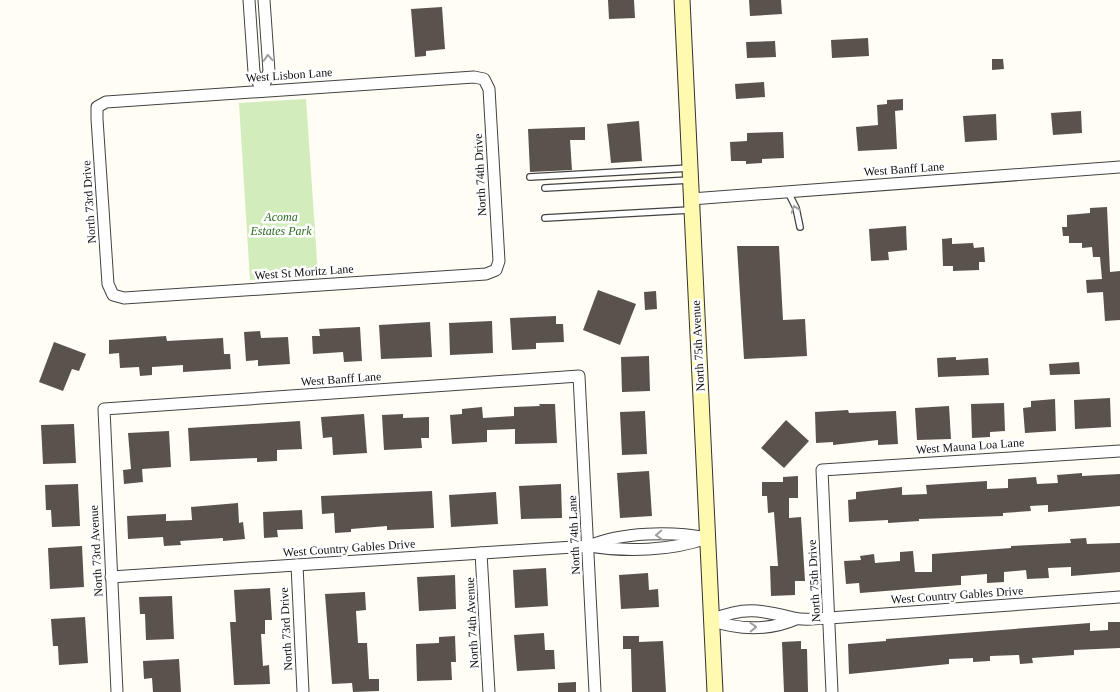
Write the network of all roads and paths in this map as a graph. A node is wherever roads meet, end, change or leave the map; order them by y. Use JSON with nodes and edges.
{"nodes":[{"id":1,"x":249,"y":0,"type":"edge"},
{"id":2,"x":264,"y":0,"type":"edge"},
{"id":3,"x":682,"y":0,"type":"edge"},
{"id":4,"x":265,"y":24,"type":"junction"},
{"id":5,"x":251,"y":26,"type":"junction"},
{"id":6,"x":484,"y":79,"type":"joint"},
{"id":7,"x":262,"y":91,"type":"junction"},
{"id":8,"x":97,"y":107,"type":"joint"},
{"id":9,"x":1120,"y":167,"type":"edge"},
{"id":10,"x":690,"y":174,"type":"junction"},
{"id":11,"x":530,"y":178,"type":"dead end"},
{"id":12,"x":545,"y":188,"type":"dead end"},
{"id":13,"x":788,"y":192,"type":"junction"},
{"id":14,"x":691,"y":205,"type":"junction"},
{"id":15,"x":545,"y":218,"type":"dead end"},
{"id":16,"x":800,"y":226,"type":"dead end"},
{"id":17,"x":496,"y":270,"type":"joint"},
{"id":18,"x":113,"y":295,"type":"joint"},
{"id":19,"x":579,"y":376,"type":"joint"},
{"id":20,"x":104,"y":409,"type":"joint"},
{"id":21,"x":1120,"y":451,"type":"edge"},
{"id":22,"x":822,"y":470,"type":"joint"},
{"id":23,"x":707,"y":538,"type":"junction"},
{"id":24,"x":589,"y":546,"type":"junction"},
{"id":25,"x":481,"y":553,"type":"junction"},
{"id":26,"x":296,"y":565,"type":"junction"},
{"id":27,"x":111,"y":577,"type":"junction"},
{"id":28,"x":1120,"y":597,"type":"edge"},
{"id":29,"x":829,"y":618,"type":"junction"},
{"id":30,"x":796,"y":619,"type":"junction"},
{"id":31,"x":711,"y":620,"type":"junction"},
{"id":32,"x":117,"y":692,"type":"edge"},
{"id":33,"x":302,"y":692,"type":"edge"},
{"id":34,"x":489,"y":692,"type":"edge"},
{"id":35,"x":595,"y":692,"type":"edge"},
{"id":36,"x":715,"y":692,"type":"edge"},
{"id":37,"x":832,"y":692,"type":"edge"}],
"edges":[{"from":1,"to":5,"type":"street"},
{"from":2,"to":4,"type":"street"},
{"from":3,"to":10,"type":"main road","name":"North 75th Avenue"},
{"from":4,"to":5,"type":"street"},
{"from":7,"to":4,"type":"street","one_way":true},
{"from":5,"to":7,"type":"street"},
{"from":6,"to":7,"type":"street","name":"West Lisbon Lane"},
{"from":6,"to":17,"type":"street","name":"North 74th Drive"},
{"from":7,"to":8,"type":"street","name":"West Lisbon Lane"},
{"from":8,"to":18,"type":"street","name":"North 73rd Drive"},
{"from":9,"to":13,"type":"street","name":"West Banff Lane"},
{"from":10,"to":11,"type":"lane"},
{"from":10,"to":12,"type":"lane"},
{"from":10,"to":14,"type":"main road","name":"North 75th Avenue"},
{"from":13,"to":14,"type":"street","name":"West Banff Lane"},
{"from":16,"to":13,"type":"lane","one_way":true},
{"from":14,"to":15,"type":"lane"},
{"from":14,"to":23,"type":"main road","name":"North 75th Avenue"},
{"from":17,"to":18,"type":"street","name":"West St Moritz Lane"},
{"from":19,"to":20,"type":"street","name":"West Banff Lane"},
{"from":19,"to":24,"type":"street","name":"North 74th Lane"},
{"from":20,"to":27,"type":"street","name":"North 73rd Avenue"},
{"from":21,"to":22,"type":"street","name":"West Mauna Loa Lane"},
{"from":22,"to":29,"type":"street","name":"North 75th Drive"},
{"from":23,"to":24,"type":"street","name":"West Country Gables Drive"},
{"from":23,"to":31,"type":"main road","name":"North 75th Avenue"},
{"from":24,"to":25,"type":"street","name":"West Country Gables Drive"},
{"from":24,"to":35,"type":"street","name":"North 74th Lane"},
{"from":25,"to":26,"type":"street","name":"West Country Gables Drive"},
{"from":25,"to":34,"type":"street","name":"North 74th Avenue"},
{"from":26,"to":27,"type":"street","name":"West Country Gables Drive"},
{"from":26,"to":33,"type":"street","name":"North 73rd Drive"},
{"from":27,"to":32,"type":"street","name":"North 73rd Avenue"},
{"from":28,"to":29,"type":"street","name":"West Country Gables Drive"},
{"from":29,"to":30,"type":"street","name":"West Country Gables Drive"},
{"from":29,"to":37,"type":"street","name":"North 75th Drive"},
{"from":31,"to":30,"type":"street","name":"West Country Gables Drive","one_way":true},
{"from":30,"to":31,"type":"street","name":"West Country Gables Drive"},
{"from":31,"to":36,"type":"main road","name":"North 75th Avenue"}]}
